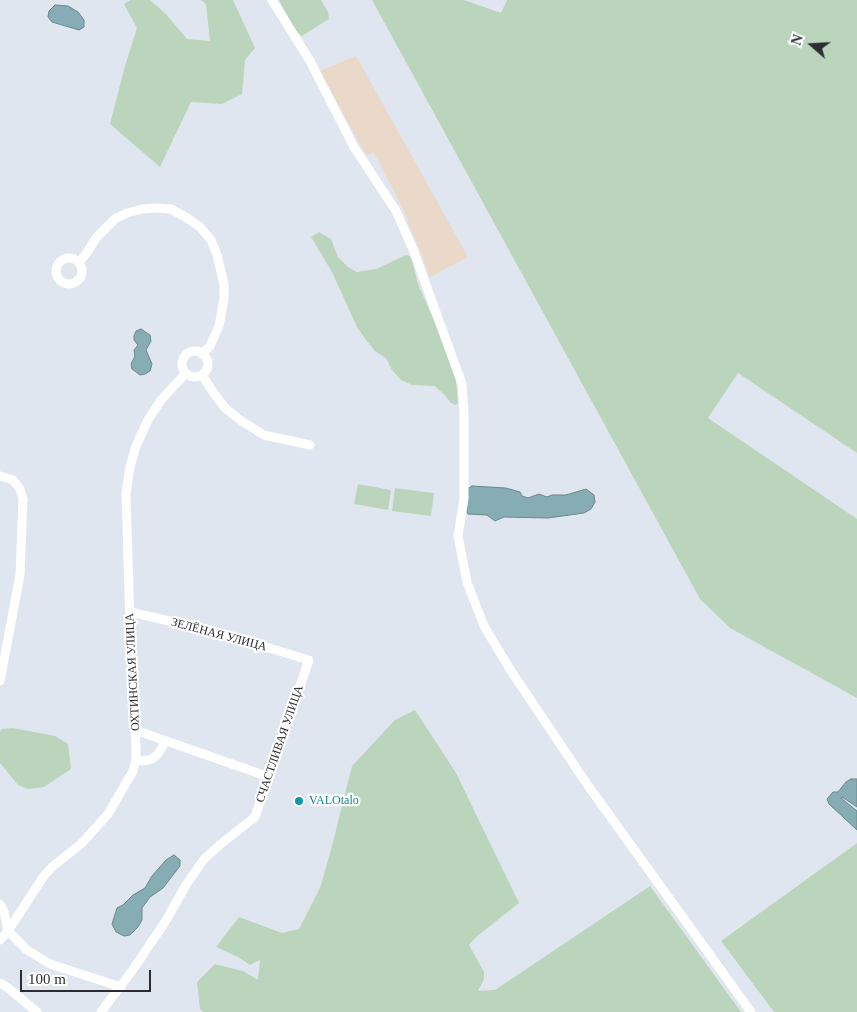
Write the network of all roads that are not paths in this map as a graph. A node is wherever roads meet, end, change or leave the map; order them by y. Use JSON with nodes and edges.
{"nodes":[{"id":1,"x":272,"y":0,"type":"edge"},
{"id":2,"x":79,"y":262,"type":"dead end"},
{"id":3,"x":202,"y":354,"type":"junction"},
{"id":4,"x":186,"y":373,"type":"junction"},
{"id":5,"x":202,"y":375,"type":"junction"},
{"id":6,"x":310,"y":445,"type":"dead end"},
{"id":7,"x":0,"y":476,"type":"edge"},
{"id":8,"x":130,"y":612,"type":"junction"},
{"id":9,"x":309,"y":660,"type":"joint"},
{"id":10,"x":0,"y":681,"type":"edge"},
{"id":11,"x":136,"y":730,"type":"junction"},
{"id":12,"x":166,"y":741,"type":"junction"},
{"id":13,"x":136,"y":760,"type":"junction"},
{"id":14,"x":269,"y":777,"type":"junction"},
{"id":15,"x":0,"y":904,"type":"edge"},
{"id":16,"x":8,"y":931,"type":"junction"},
{"id":17,"x":0,"y":940,"type":"edge"},
{"id":18,"x":0,"y":983,"type":"edge"},
{"id":19,"x":121,"y":987,"type":"junction"},
{"id":20,"x":37,"y":1012,"type":"edge"},
{"id":21,"x":101,"y":1012,"type":"edge"},
{"id":22,"x":751,"y":1012,"type":"edge"}],
"edges":[{"from":1,"to":22,"type":"street"},
{"from":2,"to":3,"type":"street"},
{"from":3,"to":4,"type":"street","name":"ОХТИНСКАЯ УЛИЦА"},
{"from":3,"to":5,"type":"street"},
{"from":4,"to":5,"type":"street"},
{"from":4,"to":8,"type":"street","name":"ОХТИНСКАЯ УЛИЦА"},
{"from":5,"to":6,"type":"street"},
{"from":7,"to":10,"type":"street"},
{"from":8,"to":9,"type":"street","name":"ЗЕЛЁНАЯ УЛИЦА"},
{"from":8,"to":11,"type":"street","name":"ОХТИНСКАЯ УЛИЦА"},
{"from":9,"to":14,"type":"street","name":"СЧАСТЛИВАЯ УЛИЦА"},
{"from":11,"to":12,"type":"street"},
{"from":11,"to":13,"type":"street","name":"ОХТИНСКАЯ УЛИЦА"},
{"from":12,"to":13,"type":"street"},
{"from":12,"to":14,"type":"street"},
{"from":13,"to":16,"type":"street","name":"ОХТИНСКАЯ УЛИЦА"},
{"from":14,"to":19,"type":"street","name":"СЧАСТЛИВАЯ УЛИЦА"},
{"from":15,"to":16,"type":"street"},
{"from":16,"to":17,"type":"street","name":"ОХТИНСКАЯ УЛИЦА"},
{"from":16,"to":19,"type":"street"},
{"from":18,"to":20,"type":"street"},
{"from":19,"to":21,"type":"street","name":"СЧАСТЛИВАЯ УЛИЦА"}]}
